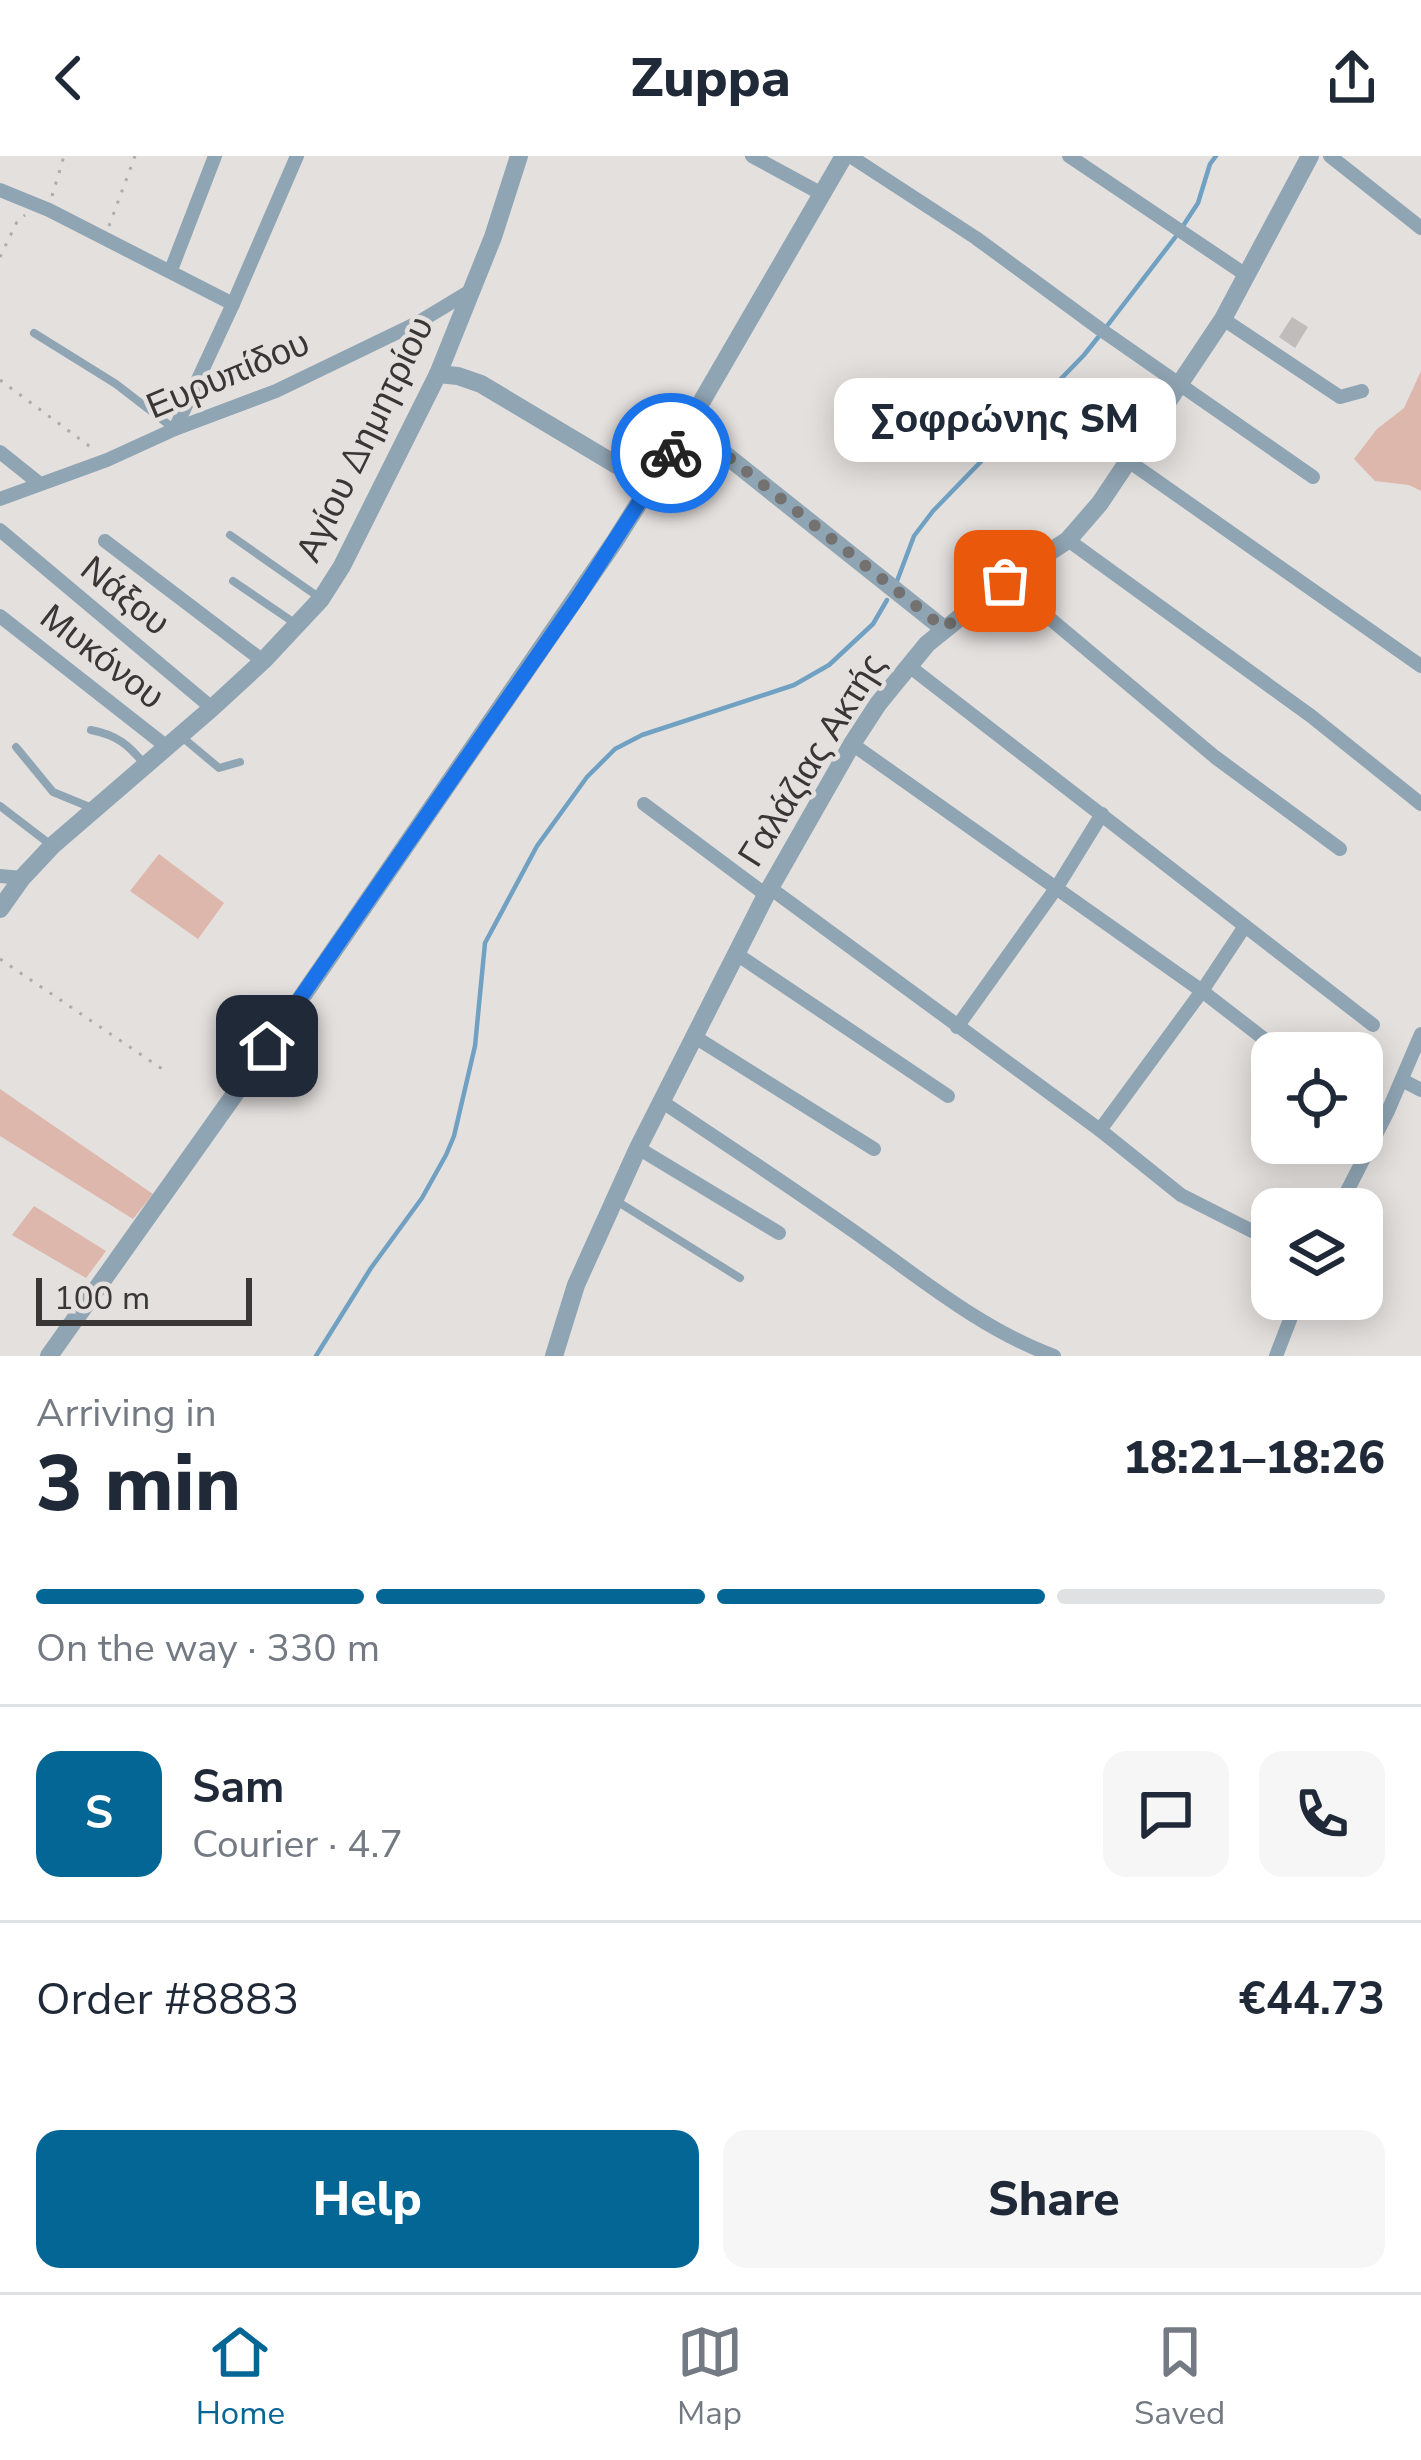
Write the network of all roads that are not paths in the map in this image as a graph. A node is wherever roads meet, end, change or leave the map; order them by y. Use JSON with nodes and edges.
{"nodes":[{"id":1,"x":215,"y":156,"type":"edge"},
{"id":2,"x":297,"y":156,"type":"edge"},
{"id":3,"x":519,"y":156,"type":"edge"},
{"id":4,"x":752,"y":156,"type":"edge"},
{"id":5,"x":847,"y":156,"type":"edge"},
{"id":6,"x":1070,"y":156,"type":"edge"},
{"id":7,"x":1310,"y":156,"type":"edge"},
{"id":8,"x":1330,"y":156,"type":"edge"},
{"id":9,"x":0,"y":190,"type":"edge"},
{"id":10,"x":822,"y":194,"type":"junction"},
{"id":11,"x":1421,"y":227,"type":"edge"},
{"id":12,"x":171,"y":270,"type":"junction"},
{"id":13,"x":1246,"y":275,"type":"junction"},
{"id":14,"x":472,"y":290,"type":"junction"},
{"id":15,"x":233,"y":304,"type":"junction"},
{"id":16,"x":1223,"y":319,"type":"junction"},
{"id":17,"x":34,"y":333,"type":"dead end"},
{"id":18,"x":438,"y":374,"type":"junction"},
{"id":19,"x":1180,"y":385,"type":"junction"},
{"id":20,"x":1362,"y":391,"type":"dead end"},
{"id":21,"x":688,"y":425,"type":"junction"},
{"id":22,"x":175,"y":429,"type":"junction"},
{"id":23,"x":0,"y":452,"type":"edge"},
{"id":24,"x":1127,"y":460,"type":"junction"},
{"id":25,"x":1313,"y":477,"type":"dead end"},
{"id":26,"x":40,"y":484,"type":"junction"},
{"id":27,"x":650,"y":485,"type":"junction"},
{"id":28,"x":0,"y":500,"type":"edge"},
{"id":29,"x":0,"y":530,"type":"edge"},
{"id":30,"x":230,"y":535,"type":"dead end"},
{"id":31,"x":1068,"y":540,"type":"junction"},
{"id":32,"x":105,"y":541,"type":"dead end"},
{"id":33,"x":233,"y":581,"type":"dead end"},
{"id":34,"x":1005,"y":581,"type":"junction"},
{"id":35,"x":321,"y":599,"type":"junction"},
{"id":36,"x":0,"y":616,"type":"edge"},
{"id":37,"x":297,"y":625,"type":"junction"},
{"id":38,"x":944,"y":628,"type":"junction"},
{"id":39,"x":262,"y":661,"type":"junction"},
{"id":40,"x":909,"y":666,"type":"junction"},
{"id":41,"x":1421,"y":667,"type":"edge"},
{"id":42,"x":212,"y":708,"type":"junction"},
{"id":43,"x":91,"y":730,"type":"dead end"},
{"id":44,"x":174,"y":741,"type":"junction"},
{"id":45,"x":852,"y":744,"type":"junction"},
{"id":46,"x":16,"y":747,"type":"dead end"},
{"id":47,"x":240,"y":762,"type":"dead end"},
{"id":48,"x":146,"y":766,"type":"junction"},
{"id":49,"x":644,"y":804,"type":"dead end"},
{"id":50,"x":1421,"y":804,"type":"edge"},
{"id":51,"x":0,"y":806,"type":"edge"},
{"id":52,"x":93,"y":809,"type":"junction"},
{"id":53,"x":1102,"y":814,"type":"junction"},
{"id":54,"x":52,"y":846,"type":"junction"},
{"id":55,"x":1340,"y":849,"type":"dead end"},
{"id":56,"x":0,"y":876,"type":"edge"},
{"id":57,"x":22,"y":878,"type":"junction"},
{"id":58,"x":1057,"y":887,"type":"junction"},
{"id":59,"x":768,"y":891,"type":"junction"},
{"id":60,"x":0,"y":909,"type":"edge"},
{"id":61,"x":1244,"y":926,"type":"junction"},
{"id":62,"x":738,"y":955,"type":"junction"},
{"id":63,"x":1202,"y":991,"type":"junction"},
{"id":64,"x":1372,"y":1025,"type":"dead end"},
{"id":65,"x":957,"y":1027,"type":"junction"},
{"id":66,"x":1256,"y":1032,"type":"edge"},
{"id":67,"x":1421,"y":1034,"type":"edge"},
{"id":68,"x":694,"y":1037,"type":"junction"},
{"id":69,"x":1402,"y":1080,"type":"junction"},
{"id":70,"x":1421,"y":1090,"type":"edge"},
{"id":71,"x":948,"y":1096,"type":"dead end"},
{"id":72,"x":661,"y":1101,"type":"junction"},
{"id":73,"x":1100,"y":1130,"type":"junction"},
{"id":74,"x":638,"y":1148,"type":"junction"},
{"id":75,"x":874,"y":1150,"type":"dead end"},
{"id":76,"x":1348,"y":1188,"type":"edge"},
{"id":77,"x":614,"y":1199,"type":"junction"},
{"id":78,"x":1251,"y":1230,"type":"edge"},
{"id":79,"x":779,"y":1233,"type":"dead end"},
{"id":80,"x":740,"y":1278,"type":"dead end"},
{"id":81,"x":1290,"y":1320,"type":"edge"},
{"id":82,"x":49,"y":1356,"type":"edge"},
{"id":83,"x":554,"y":1356,"type":"edge"},
{"id":84,"x":1054,"y":1356,"type":"edge"},
{"id":85,"x":1276,"y":1356,"type":"edge"}],
"edges":[{"from":1,"to":12,"type":"street"},
{"from":2,"to":15,"type":"street"},
{"from":3,"to":14,"type":"street","name":"Αγίου Δημητρίου"},
{"from":4,"to":10,"type":"street"},
{"from":5,"to":10,"type":"street"},
{"from":5,"to":19,"type":"street"},
{"from":6,"to":13,"type":"street"},
{"from":7,"to":13,"type":"street","name":"Γαλάζιας Ακτής"},
{"from":8,"to":11,"type":"street"},
{"from":9,"to":12,"type":"street"},
{"from":10,"to":21,"type":"street"},
{"from":12,"to":15,"type":"street"},
{"from":13,"to":16,"type":"street","name":"Γαλάζιας Ακτής"},
{"from":14,"to":18,"type":"street","name":"Αγίου Δημητρίου"},
{"from":14,"to":22,"type":"street","name":"Ευρυπίδου"},
{"from":15,"to":22,"type":"street"},
{"from":16,"to":19,"type":"street","name":"Γαλάζιας Ακτής"},
{"from":16,"to":20,"type":"street"},
{"from":17,"to":22,"type":"lane"},
{"from":18,"to":27,"type":"street"},
{"from":18,"to":35,"type":"street","name":"Αγίου Δημητρίου"},
{"from":19,"to":24,"type":"street","name":"Γαλάζιας Ακτής"},
{"from":19,"to":25,"type":"street"},
{"from":21,"to":27,"type":"street"},
{"from":21,"to":38,"type":"street"},
{"from":22,"to":26,"type":"street","name":"Ευρυπίδου"},
{"from":23,"to":26,"type":"street"},
{"from":24,"to":31,"type":"street","name":"Γαλάζιας Ακτής"},
{"from":24,"to":41,"type":"street"},
{"from":26,"to":28,"type":"street","name":"Ευρυπίδου"},
{"from":27,"to":82,"type":"street"},
{"from":29,"to":42,"type":"street","name":"Νάξου"},
{"from":30,"to":35,"type":"lane"},
{"from":31,"to":34,"type":"street","name":"Γαλάζιας Ακτής"},
{"from":31,"to":50,"type":"street"},
{"from":32,"to":39,"type":"street"},
{"from":33,"to":37,"type":"lane"},
{"from":34,"to":38,"type":"street","name":"Γαλάζιας Ακτής"},
{"from":34,"to":55,"type":"street"},
{"from":35,"to":37,"type":"street","name":"Αγίου Δημητρίου"},
{"from":36,"to":44,"type":"street","name":"Μυκόνου"},
{"from":37,"to":39,"type":"street","name":"Αγίου Δημητρίου"},
{"from":38,"to":40,"type":"street","name":"Γαλάζιας Ακτής"},
{"from":39,"to":42,"type":"street","name":"Αγίου Δημητρίου"},
{"from":40,"to":45,"type":"street","name":"Γαλάζιας Ακτής"},
{"from":40,"to":53,"type":"street"},
{"from":42,"to":44,"type":"street","name":"Αγίου Δημητρίου"},
{"from":43,"to":48,"type":"lane"},
{"from":44,"to":47,"type":"lane"},
{"from":44,"to":48,"type":"street","name":"Αγίου Δημητρίου"},
{"from":45,"to":58,"type":"street"},
{"from":45,"to":59,"type":"street","name":"Γαλάζιας Ακτής"},
{"from":46,"to":52,"type":"lane"},
{"from":48,"to":52,"type":"street","name":"Αγίου Δημητρίου"},
{"from":49,"to":59,"type":"street"},
{"from":51,"to":54,"type":"lane"},
{"from":52,"to":54,"type":"street","name":"Αγίου Δημητρίου"},
{"from":53,"to":58,"type":"street"},
{"from":53,"to":61,"type":"street"},
{"from":54,"to":57,"type":"street","name":"Αγίου Δημητρίου"},
{"from":56,"to":57,"type":"street"},
{"from":57,"to":60,"type":"street","name":"Αγίου Δημητρίου"},
{"from":58,"to":63,"type":"street"},
{"from":58,"to":65,"type":"street"},
{"from":59,"to":62,"type":"street","name":"Γαλάζιας Ακτής"},
{"from":59,"to":65,"type":"street"},
{"from":61,"to":63,"type":"street"},
{"from":61,"to":64,"type":"street"},
{"from":62,"to":68,"type":"street","name":"Γαλάζιας Ακτής"},
{"from":62,"to":71,"type":"street"},
{"from":63,"to":66,"type":"street"},
{"from":63,"to":73,"type":"street"},
{"from":65,"to":73,"type":"street"},
{"from":67,"to":69,"type":"street"},
{"from":68,"to":72,"type":"street","name":"Γαλάζιας Ακτής"},
{"from":68,"to":75,"type":"street"},
{"from":69,"to":70,"type":"street"},
{"from":69,"to":76,"type":"street"},
{"from":72,"to":74,"type":"street","name":"Γαλάζιας Ακτής"},
{"from":72,"to":84,"type":"street"},
{"from":73,"to":78,"type":"street"},
{"from":74,"to":77,"type":"street","name":"Γαλάζιας Ακτής"},
{"from":74,"to":79,"type":"street"},
{"from":77,"to":80,"type":"lane"},
{"from":77,"to":83,"type":"street","name":"Γαλάζιας Ακτής"},
{"from":81,"to":85,"type":"street"}]}
